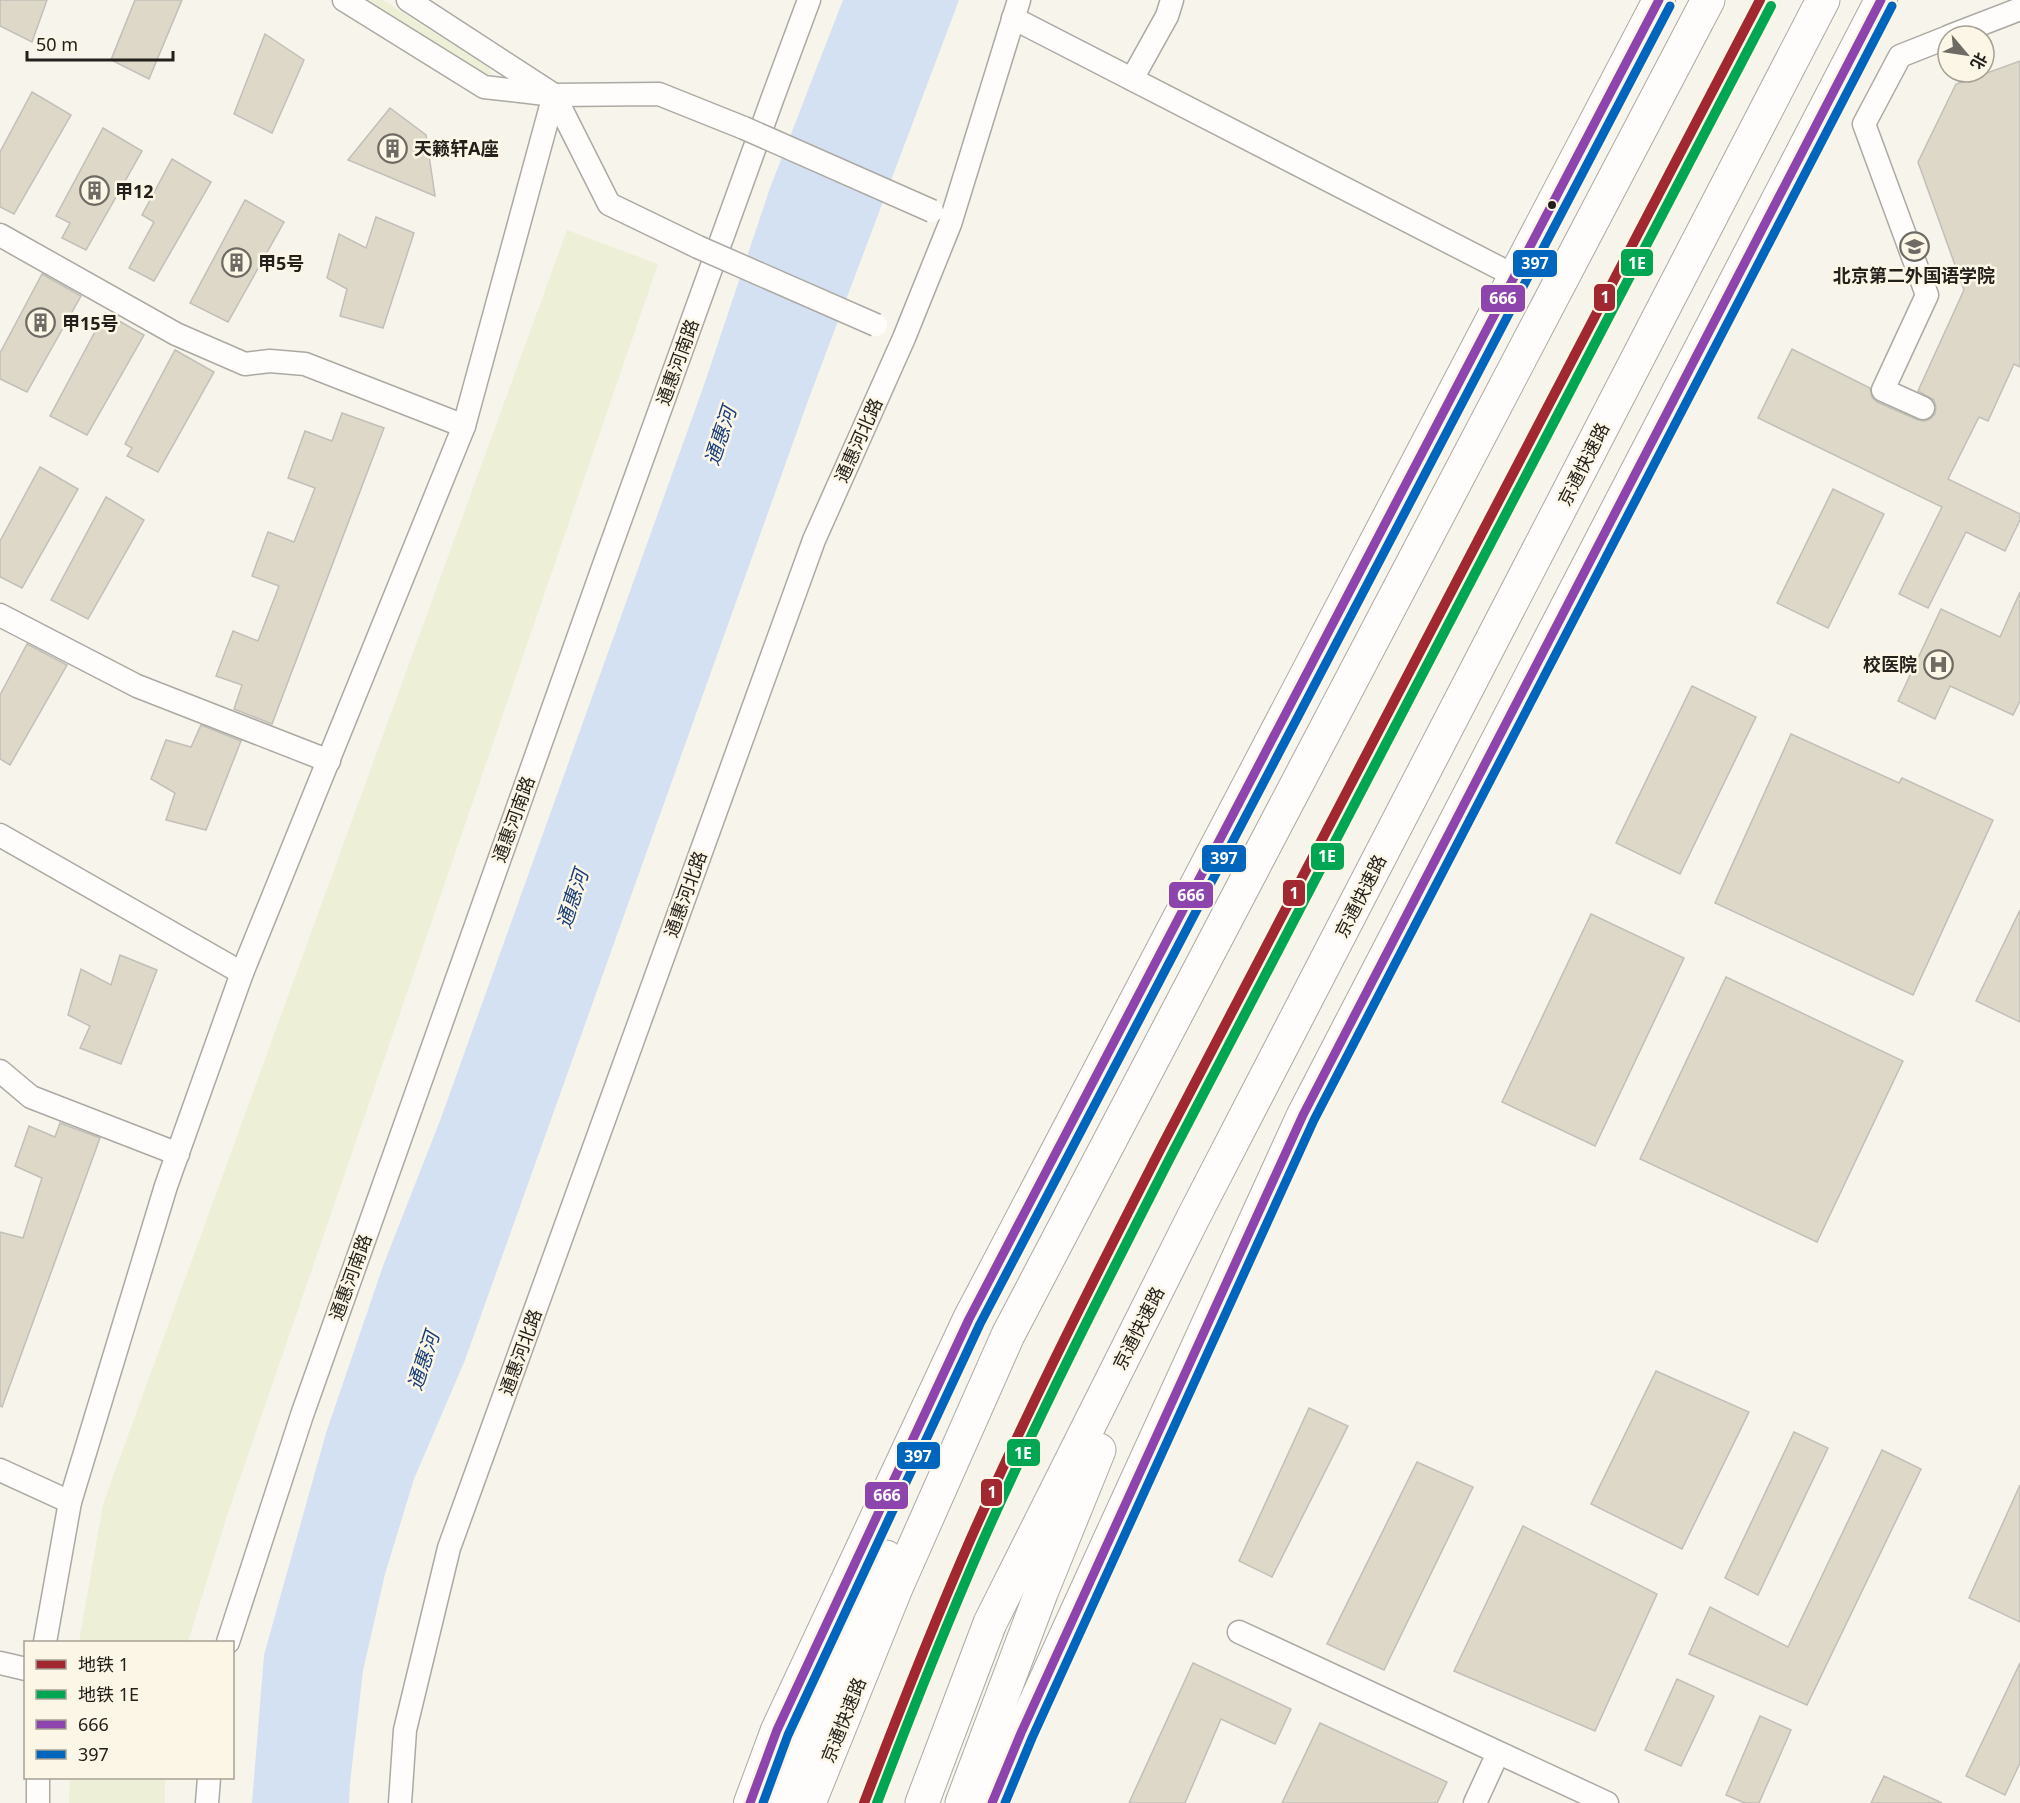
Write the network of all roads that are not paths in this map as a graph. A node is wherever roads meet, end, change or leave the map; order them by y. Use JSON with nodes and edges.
{"nodes":[{"id":1,"x":344,"y":0,"type":"edge"},
{"id":2,"x":408,"y":0,"type":"edge"},
{"id":3,"x":809,"y":0,"type":"edge"},
{"id":4,"x":1172,"y":0,"type":"edge"},
{"id":5,"x":1659,"y":0,"type":"edge"},
{"id":6,"x":1708,"y":0,"type":"edge"},
{"id":7,"x":1823,"y":0,"type":"edge"},
{"id":8,"x":1881,"y":0,"type":"edge"},
{"id":9,"x":1016,"y":9,"type":"edge"},
{"id":10,"x":2020,"y":9,"type":"edge"},
{"id":11,"x":1981,"y":24,"type":"edge"},
{"id":12,"x":1936,"y":41,"type":"edge"},
{"id":13,"x":1132,"y":79,"type":"junction"},
{"id":14,"x":554,"y":94,"type":"junction"},
{"id":15,"x":941,"y":218,"type":"junction"},
{"id":16,"x":0,"y":235,"type":"edge"},
{"id":17,"x":1515,"y":276,"type":"junction"},
{"id":18,"x":904,"y":338,"type":"junction"},
{"id":19,"x":1923,"y":408,"type":"dead end"},
{"id":20,"x":464,"y":426,"type":"junction"},
{"id":21,"x":0,"y":615,"type":"edge"},
{"id":22,"x":329,"y":761,"type":"junction"},
{"id":23,"x":0,"y":835,"type":"edge"},
{"id":24,"x":242,"y":973,"type":"junction"},
{"id":25,"x":0,"y":1071,"type":"edge"},
{"id":26,"x":178,"y":1154,"type":"junction"},
{"id":27,"x":1194,"y":1216,"type":"junction"},
{"id":28,"x":1008,"y":1335,"type":"junction"},
{"id":29,"x":0,"y":1470,"type":"edge"},
{"id":30,"x":70,"y":1502,"type":"junction"},
{"id":31,"x":1239,"y":1632,"type":"dead end"},
{"id":32,"x":45,"y":1641,"type":"edge"},
{"id":33,"x":228,"y":1641,"type":"edge"},
{"id":34,"x":0,"y":1663,"type":"edge"},
{"id":35,"x":24,"y":1669,"type":"edge"},
{"id":36,"x":1498,"y":1753,"type":"junction"},
{"id":37,"x":38,"y":1779,"type":"edge"},
{"id":38,"x":209,"y":1779,"type":"edge"},
{"id":39,"x":38,"y":1803,"type":"edge"},
{"id":40,"x":207,"y":1803,"type":"edge"},
{"id":41,"x":400,"y":1803,"type":"edge"},
{"id":42,"x":750,"y":1803,"type":"edge"},
{"id":43,"x":775,"y":1803,"type":"edge"},
{"id":44,"x":809,"y":1803,"type":"edge"},
{"id":45,"x":922,"y":1803,"type":"edge"},
{"id":46,"x":962,"y":1803,"type":"edge"},
{"id":47,"x":992,"y":1803,"type":"edge"},
{"id":48,"x":1475,"y":1803,"type":"edge"},
{"id":49,"x":1607,"y":1803,"type":"edge"}],
"edges":[{"from":1,"to":14,"type":"street"},
{"from":2,"to":14,"type":"street"},
{"from":3,"to":33,"type":"street","name":"通惠河南路"},
{"from":4,"to":13,"type":"street"},
{"from":5,"to":17,"type":"main road"},
{"from":6,"to":28,"type":"highway","name":"京通快速路"},
{"from":7,"to":27,"type":"highway","name":"京通快速路"},
{"from":8,"to":47,"type":"main road"},
{"from":9,"to":13,"type":"street"},
{"from":9,"to":15,"type":"street","name":"通惠河北路"},
{"from":10,"to":11,"type":"street"},
{"from":12,"to":19,"type":"street"},
{"from":13,"to":17,"type":"street"},
{"from":14,"to":15,"type":"street","bridge":true},
{"from":14,"to":18,"type":"street","bridge":true},
{"from":14,"to":20,"type":"street"},
{"from":15,"to":18,"type":"street","name":"通惠河北路"},
{"from":16,"to":20,"type":"street"},
{"from":17,"to":42,"type":"main road"},
{"from":18,"to":41,"type":"street","name":"通惠河北路"},
{"from":20,"to":22,"type":"street"},
{"from":21,"to":22,"type":"street"},
{"from":22,"to":24,"type":"street"},
{"from":23,"to":24,"type":"street"},
{"from":24,"to":26,"type":"street"},
{"from":25,"to":26,"type":"street"},
{"from":26,"to":30,"type":"street"},
{"from":27,"to":45,"type":"highway","name":"京通快速路"},
{"from":27,"to":46,"type":"highway"},
{"from":28,"to":43,"type":"highway"},
{"from":28,"to":44,"type":"highway","name":"京通快速路"},
{"from":29,"to":30,"type":"street"},
{"from":30,"to":32,"type":"street"},
{"from":31,"to":36,"type":"street"},
{"from":34,"to":35,"type":"street"},
{"from":36,"to":48,"type":"street"},
{"from":36,"to":49,"type":"street"},
{"from":37,"to":39,"type":"street"},
{"from":38,"to":40,"type":"street"}]}
